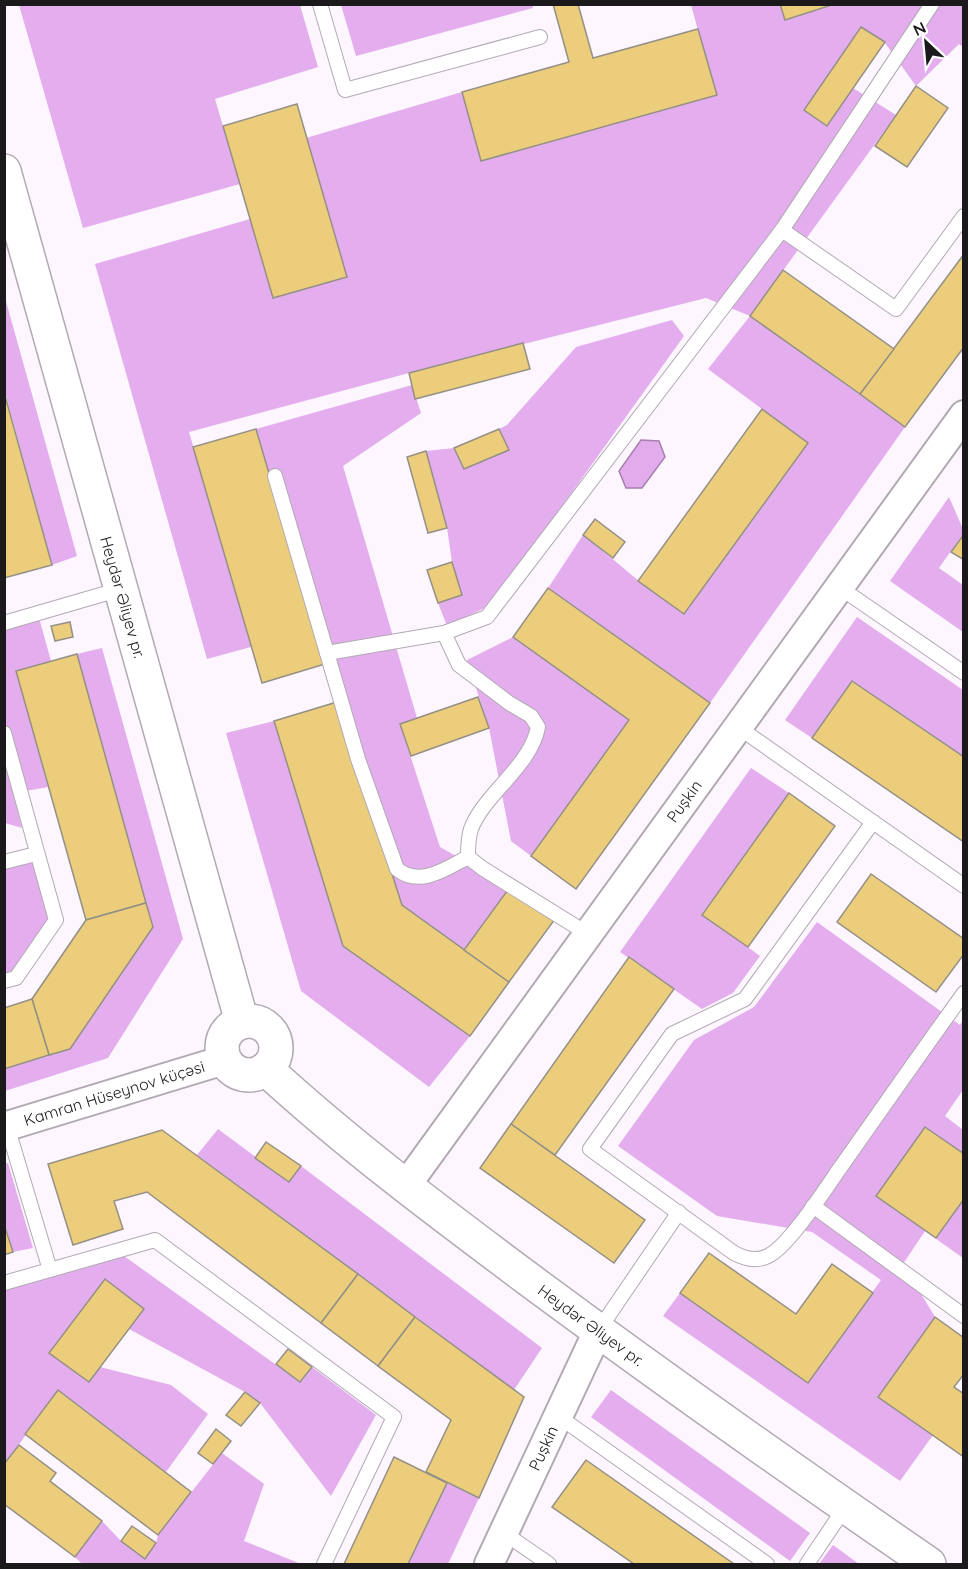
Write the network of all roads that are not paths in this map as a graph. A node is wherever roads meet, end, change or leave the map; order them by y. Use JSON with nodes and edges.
{"nodes":[{"id":1,"x":320,"y":4,"type":"edge"},
{"id":2,"x":932,"y":4,"type":"edge"},
{"id":3,"x":540,"y":37,"type":"dead end"},
{"id":4,"x":4,"y":171,"type":"edge"},
{"id":5,"x":963,"y":216,"type":"edge"},
{"id":6,"x":782,"y":230,"type":"junction"},
{"id":7,"x":963,"y":417,"type":"edge"},
{"id":8,"x":274,"y":476,"type":"dead end"},
{"id":9,"x":839,"y":587,"type":"junction"},
{"id":10,"x":121,"y":590,"type":"junction"},
{"id":11,"x":4,"y":623,"type":"edge"},
{"id":12,"x":444,"y":633,"type":"junction"},
{"id":13,"x":327,"y":653,"type":"junction"},
{"id":14,"x":963,"y":673,"type":"edge"},
{"id":15,"x":738,"y":727,"type":"junction"},
{"id":16,"x":4,"y":733,"type":"edge"},
{"id":17,"x":873,"y":822,"type":"junction"},
{"id":18,"x":36,"y":854,"type":"junction"},
{"id":19,"x":468,"y":857,"type":"junction"},
{"id":20,"x":4,"y":862,"type":"edge"},
{"id":21,"x":963,"y":886,"type":"edge"},
{"id":22,"x":588,"y":934,"type":"junction"},
{"id":23,"x":4,"y":981,"type":"edge"},
{"id":24,"x":963,"y":993,"type":"edge"},
{"id":25,"x":242,"y":1022,"type":"junction"},
{"id":26,"x":224,"y":1060,"type":"junction"},
{"id":27,"x":266,"y":1069,"type":"junction"},
{"id":28,"x":6,"y":1126,"type":"edge"},
{"id":29,"x":405,"y":1187,"type":"junction"},
{"id":30,"x":813,"y":1206,"type":"junction"},
{"id":31,"x":679,"y":1212,"type":"junction"},
{"id":32,"x":50,"y":1270,"type":"junction"},
{"id":33,"x":4,"y":1283,"type":"edge"},
{"id":34,"x":963,"y":1316,"type":"edge"},
{"id":35,"x":598,"y":1331,"type":"junction"},
{"id":36,"x":558,"y":1416,"type":"junction"},
{"id":37,"x":846,"y":1506,"type":"junction"},
{"id":38,"x":504,"y":1533,"type":"junction"},
{"id":39,"x":324,"y":1564,"type":"edge"},
{"id":40,"x":489,"y":1564,"type":"edge"},
{"id":41,"x":549,"y":1564,"type":"edge"},
{"id":42,"x":767,"y":1564,"type":"edge"},
{"id":43,"x":807,"y":1564,"type":"edge"},
{"id":44,"x":929,"y":1564,"type":"edge"}],
"edges":[{"from":1,"to":3,"type":"lane"},
{"from":2,"to":6,"type":"lane"},
{"from":4,"to":10,"type":"main road","name":"Heydər Əliyev pr."},
{"from":5,"to":6,"type":"lane"},
{"from":6,"to":12,"type":"lane"},
{"from":7,"to":9,"type":"street","name":"Puşkin"},
{"from":8,"to":13,"type":"lane"},
{"from":9,"to":14,"type":"lane"},
{"from":9,"to":15,"type":"street","name":"Puşkin"},
{"from":10,"to":11,"type":"lane"},
{"from":10,"to":25,"type":"main road","name":"Heydər Əliyev pr."},
{"from":12,"to":13,"type":"lane"},
{"from":12,"to":19,"type":"lane"},
{"from":13,"to":19,"type":"lane"},
{"from":15,"to":17,"type":"lane"},
{"from":15,"to":22,"type":"street","name":"Puşkin"},
{"from":16,"to":18,"type":"lane"},
{"from":17,"to":21,"type":"lane"},
{"from":17,"to":31,"type":"lane"},
{"from":18,"to":20,"type":"lane"},
{"from":18,"to":23,"type":"lane"},
{"from":19,"to":22,"type":"lane"},
{"from":22,"to":29,"type":"street","name":"Puşkin"},
{"from":24,"to":30,"type":"lane"},
{"from":25,"to":26,"type":"main road"},
{"from":25,"to":27,"type":"main road"},
{"from":26,"to":27,"type":"main road"},
{"from":26,"to":28,"type":"street","name":"Kamran Hüseynov küçəsi"},
{"from":27,"to":29,"type":"main road","name":"Heydər Əliyev pr."},
{"from":28,"to":32,"type":"lane"},
{"from":29,"to":35,"type":"main road","name":"Heydər Əliyev pr."},
{"from":30,"to":31,"type":"lane"},
{"from":30,"to":34,"type":"lane"},
{"from":31,"to":35,"type":"lane"},
{"from":32,"to":33,"type":"lane"},
{"from":32,"to":39,"type":"lane"},
{"from":35,"to":36,"type":"street","name":"Puşkin"},
{"from":35,"to":37,"type":"main road","name":"Heydər Əliyev pr."},
{"from":36,"to":38,"type":"street","name":"Puşkin"},
{"from":36,"to":42,"type":"lane"},
{"from":37,"to":43,"type":"lane"},
{"from":37,"to":44,"type":"main road","name":"Heydər Əliyev pr."},
{"from":38,"to":40,"type":"street","name":"Puşkin"},
{"from":38,"to":41,"type":"lane"}]}
